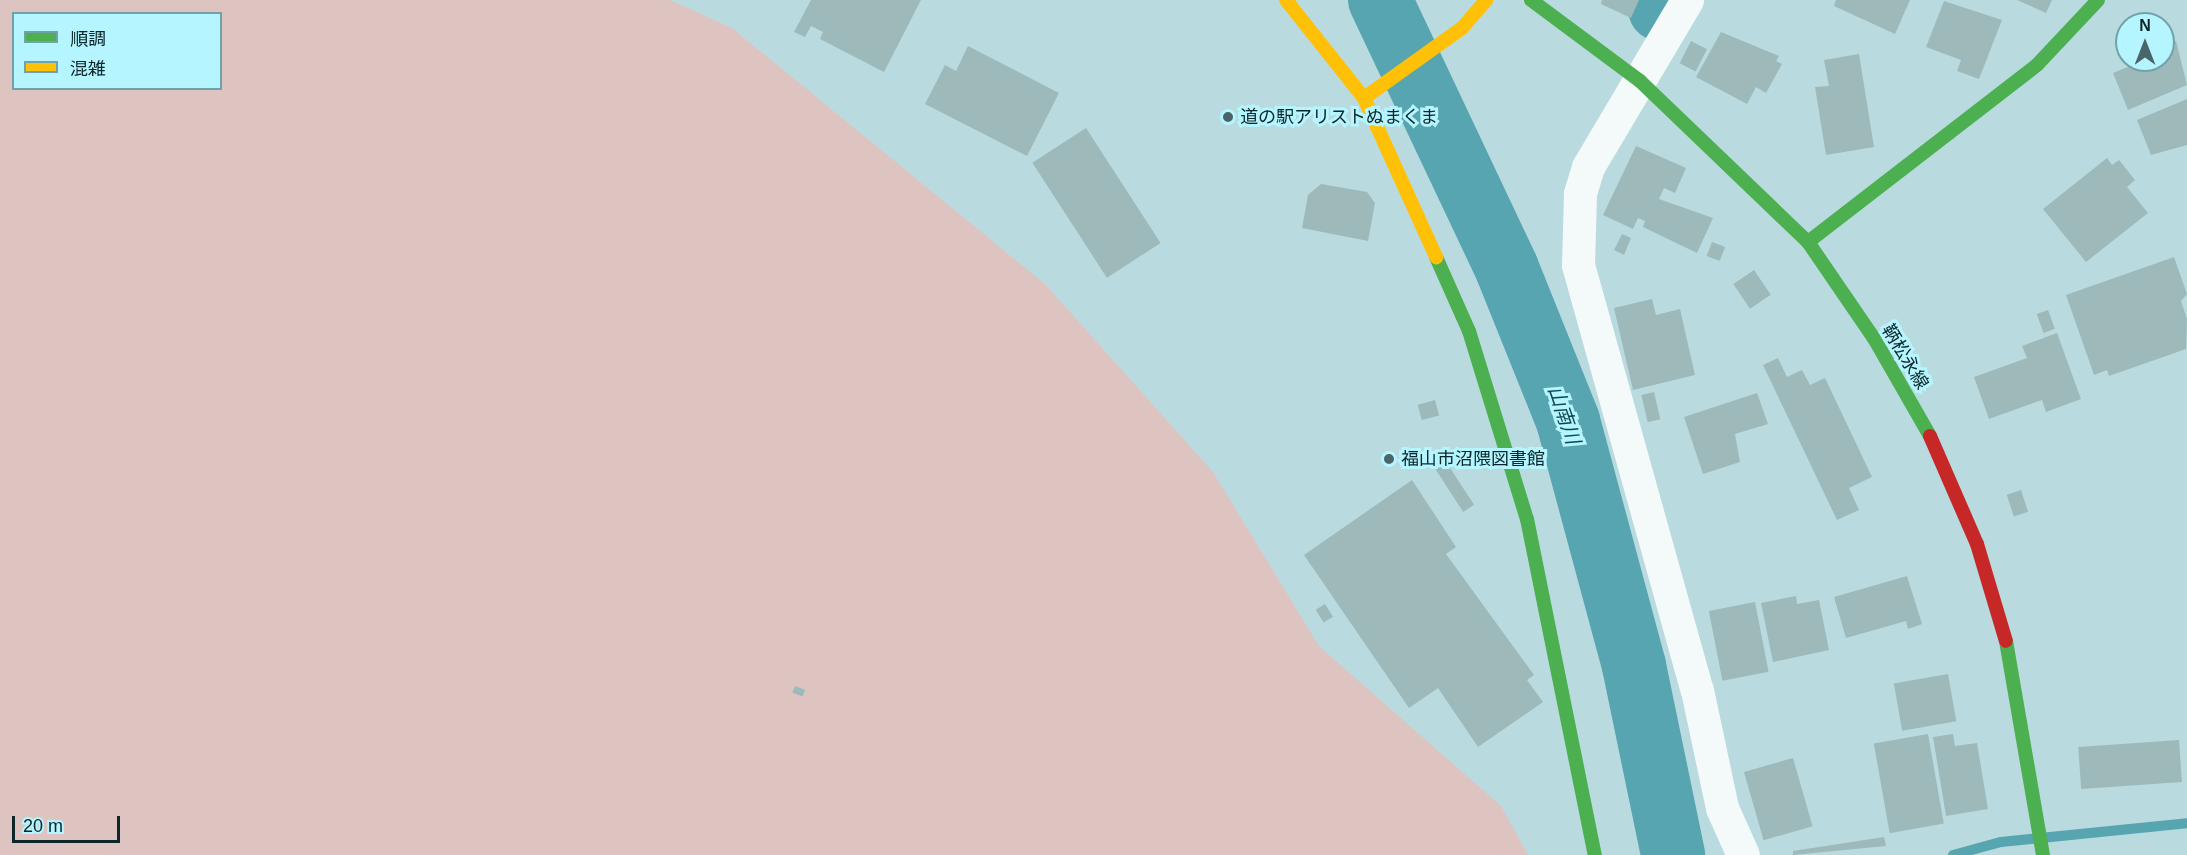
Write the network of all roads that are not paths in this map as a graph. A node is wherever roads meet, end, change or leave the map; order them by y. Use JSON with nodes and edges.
{"nodes":[{"id":1,"x":1286,"y":0,"type":"edge"},
{"id":2,"x":1486,"y":0,"type":"edge"},
{"id":3,"x":1531,"y":0,"type":"edge"},
{"id":4,"x":1687,"y":0,"type":"edge"},
{"id":5,"x":2098,"y":0,"type":"edge"},
{"id":6,"x":1640,"y":81,"type":"junction"},
{"id":7,"x":1364,"y":98,"type":"junction"},
{"id":8,"x":1808,"y":242,"type":"junction"},
{"id":9,"x":1595,"y":855,"type":"edge"},
{"id":10,"x":1743,"y":855,"type":"edge"},
{"id":11,"x":2043,"y":855,"type":"edge"}],
"edges":[{"from":1,"to":7,"type":"street"},
{"from":2,"to":7,"type":"street"},
{"from":3,"to":6,"type":"street","name":"鞆松永線"},
{"from":4,"to":6,"type":"street"},
{"from":5,"to":8,"type":"street"},
{"from":6,"to":8,"type":"street","name":"鞆松永線"},
{"from":6,"to":10,"type":"street"},
{"from":7,"to":9,"type":"street"},
{"from":8,"to":11,"type":"street","name":"鞆松永線"}]}
